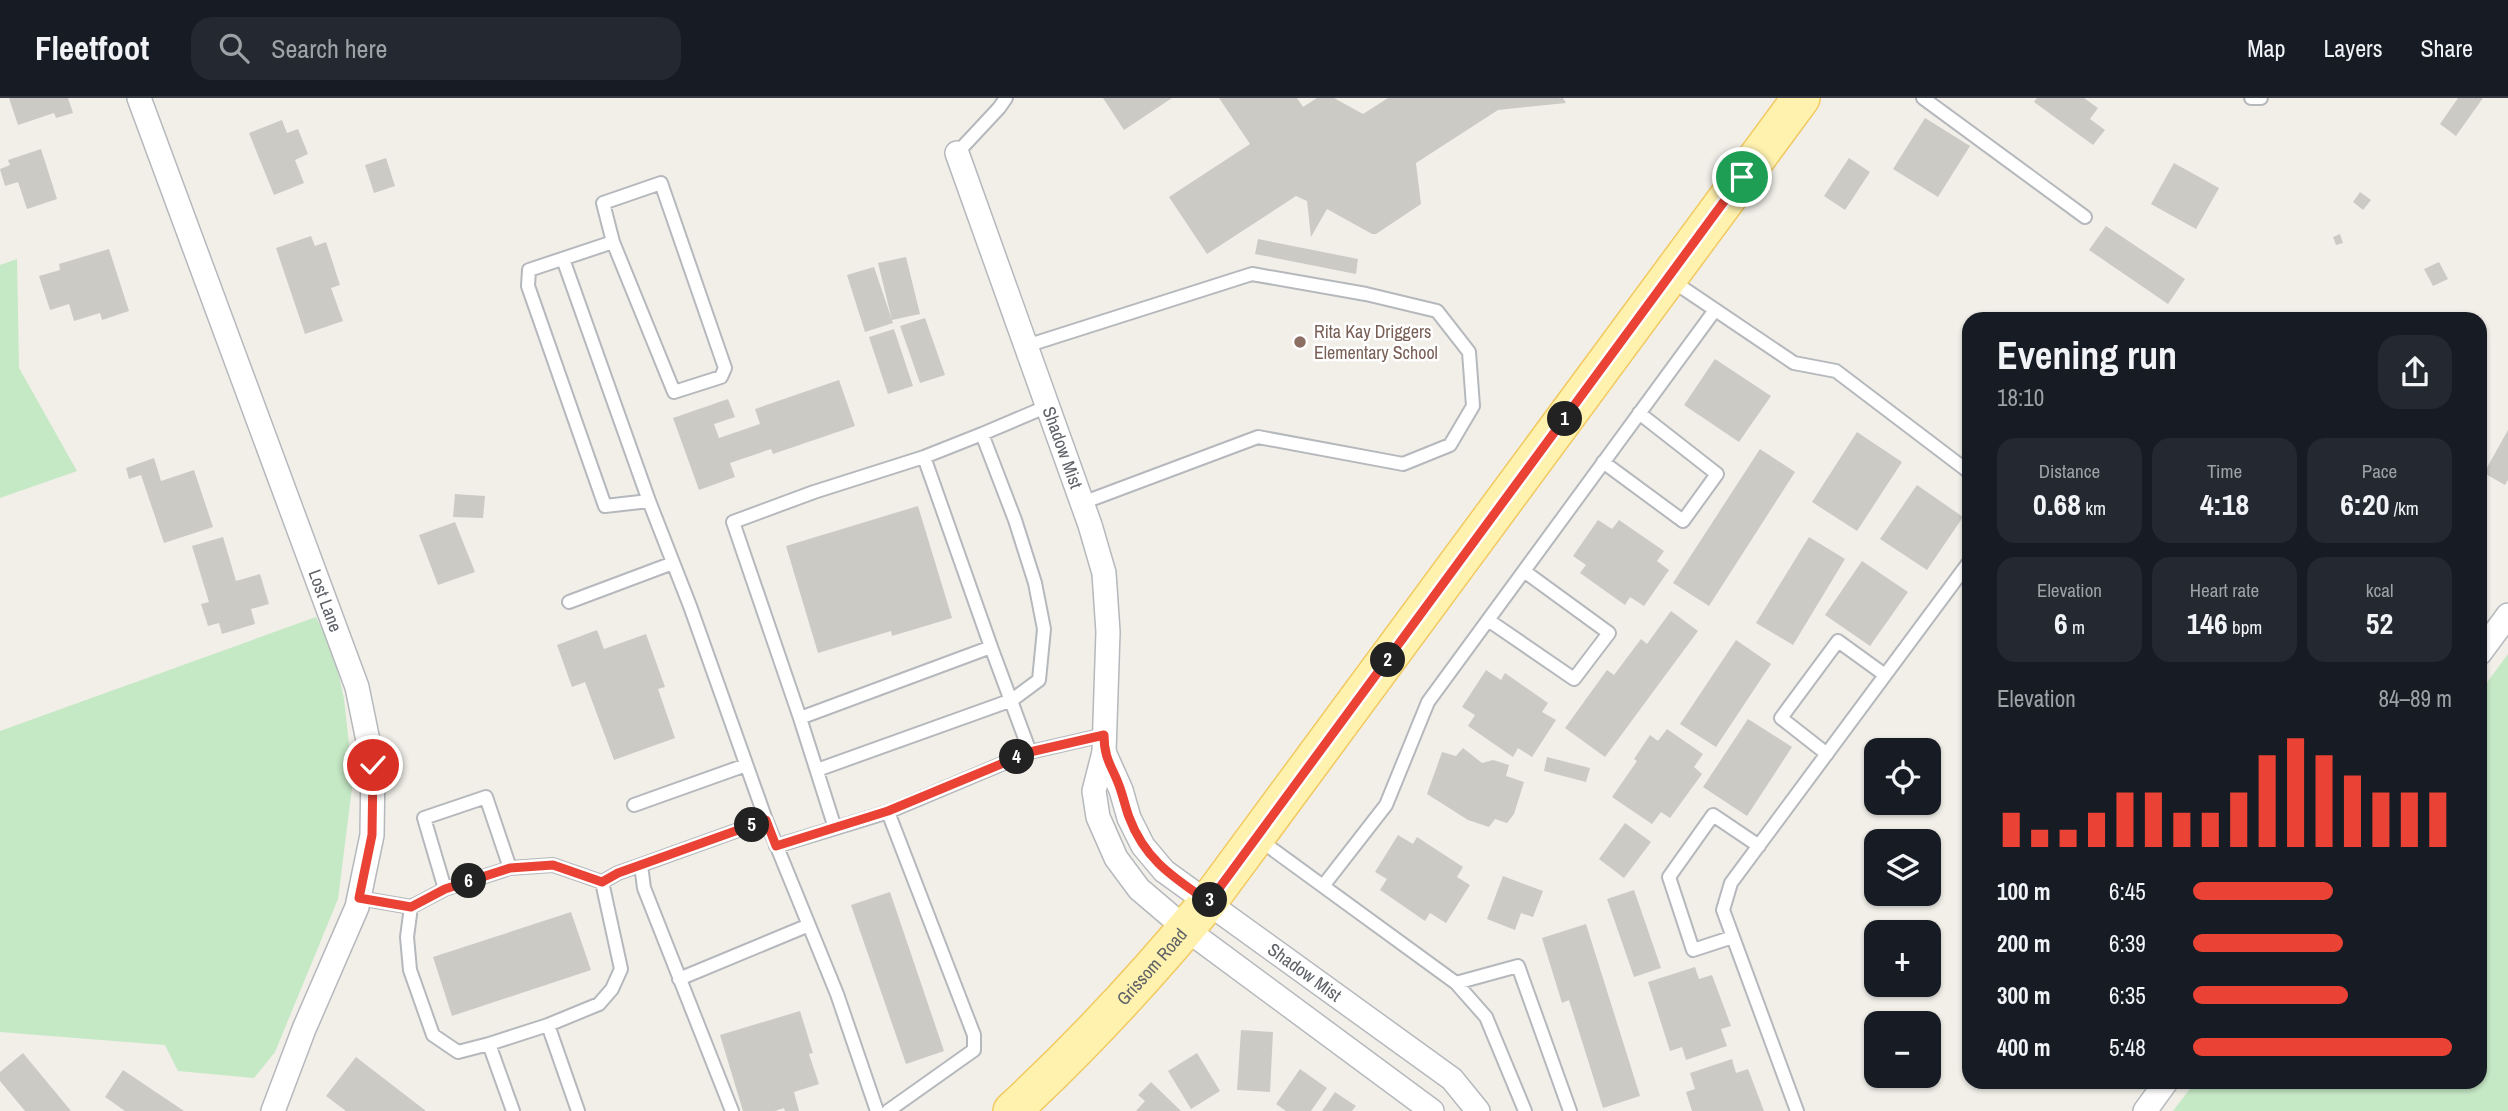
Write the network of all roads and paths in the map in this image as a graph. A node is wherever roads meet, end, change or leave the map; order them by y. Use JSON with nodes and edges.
{"nodes":[{"id":1,"x":139,"y":98,"type":"edge"},
{"id":2,"x":1006,"y":98,"type":"edge"},
{"id":3,"x":1800,"y":98,"type":"edge"},
{"id":4,"x":1923,"y":98,"type":"edge"},
{"id":5,"x":2251,"y":98,"type":"edge"},
{"id":6,"x":2261,"y":98,"type":"edge"},
{"id":7,"x":957,"y":153,"type":"joint"},
{"id":8,"x":2085,"y":217,"type":"dead end"},
{"id":9,"x":613,"y":242,"type":"junction"},
{"id":10,"x":563,"y":259,"type":"junction"},
{"id":11,"x":1668,"y":278,"type":"junction"},
{"id":12,"x":1715,"y":310,"type":"junction"},
{"id":13,"x":1026,"y":346,"type":"junction"},
{"id":14,"x":1048,"y":406,"type":"junction"},
{"id":15,"x":1639,"y":413,"type":"junction"},
{"id":16,"x":982,"y":434,"type":"junction"},
{"id":17,"x":924,"y":457,"type":"junction"},
{"id":18,"x":1603,"y":462,"type":"junction"},
{"id":19,"x":1962,"y":467,"type":"edge"},
{"id":20,"x":649,"y":501,"type":"junction"},
{"id":21,"x":1082,"y":503,"type":"junction"},
{"id":22,"x":673,"y":563,"type":"junction"},
{"id":23,"x":1524,"y":571,"type":"junction"},
{"id":24,"x":1962,"y":571,"type":"edge"},
{"id":25,"x":569,"y":602,"type":"dead end"},
{"id":26,"x":2508,"y":615,"type":"edge"},
{"id":27,"x":1488,"y":620,"type":"junction"},
{"id":28,"x":2487,"y":644,"type":"edge"},
{"id":29,"x":991,"y":647,"type":"junction"},
{"id":30,"x":1885,"y":674,"type":"junction"},
{"id":31,"x":1012,"y":700,"type":"junction"},
{"id":32,"x":800,"y":718,"type":"junction"},
{"id":33,"x":1104,"y":744,"type":"junction"},
{"id":34,"x":1030,"y":752,"type":"junction"},
{"id":35,"x":1827,"y":754,"type":"junction"},
{"id":36,"x":746,"y":765,"type":"junction"},
{"id":37,"x":817,"y":770,"type":"junction"},
{"id":38,"x":634,"y":805,"type":"dead end"},
{"id":39,"x":888,"y":811,"type":"junction"},
{"id":40,"x":766,"y":820,"type":"junction"},
{"id":41,"x":835,"y":828,"type":"junction"},
{"id":42,"x":1256,"y":838,"type":"junction"},
{"id":43,"x":776,"y":846,"type":"junction"},
{"id":44,"x":1759,"y":846,"type":"junction"},
{"id":45,"x":641,"y":865,"type":"junction"},
{"id":46,"x":510,"y":868,"type":"junction"},
{"id":47,"x":602,"y":882,"type":"junction"},
{"id":48,"x":1323,"y":886,"type":"junction"},
{"id":49,"x":445,"y":889,"type":"junction"},
{"id":50,"x":359,"y":898,"type":"junction"},
{"id":51,"x":411,"y":907,"type":"junction"},
{"id":52,"x":1197,"y":916,"type":"junction"},
{"id":53,"x":809,"y":925,"type":"junction"},
{"id":54,"x":1732,"y":937,"type":"junction"},
{"id":55,"x":679,"y":979,"type":"junction"},
{"id":56,"x":1456,"y":983,"type":"junction"},
{"id":57,"x":548,"y":1025,"type":"junction"},
{"id":58,"x":489,"y":1044,"type":"junction"},
{"id":59,"x":2161,"y":1089,"type":"edge"},
{"id":60,"x":277,"y":1109,"type":"edge"},
{"id":61,"x":513,"y":1111,"type":"edge"},
{"id":62,"x":578,"y":1111,"type":"edge"},
{"id":63,"x":732,"y":1111,"type":"edge"},
{"id":64,"x":877,"y":1111,"type":"edge"},
{"id":65,"x":888,"y":1111,"type":"edge"},
{"id":66,"x":1012,"y":1111,"type":"edge"},
{"id":67,"x":1432,"y":1111,"type":"edge"},
{"id":68,"x":1478,"y":1111,"type":"edge"},
{"id":69,"x":1525,"y":1111,"type":"edge"},
{"id":70,"x":1570,"y":1111,"type":"edge"},
{"id":71,"x":1797,"y":1111,"type":"edge"},
{"id":72,"x":2145,"y":1111,"type":"edge"}],
"edges":[{"from":1,"to":50,"type":"street","name":"Lost Lane"},
{"from":2,"to":7,"type":"lane"},
{"from":3,"to":11,"type":"main road","name":"Grissom Road"},
{"from":4,"to":8,"type":"lane"},
{"from":5,"to":6,"type":"lane"},
{"from":7,"to":13,"type":"street","name":"Shadow Mist"},
{"from":9,"to":9,"type":"lane"},
{"from":9,"to":10,"type":"lane"},
{"from":10,"to":20,"type":"lane"},
{"from":10,"to":20,"type":"lane"},
{"from":11,"to":12,"type":"lane"},
{"from":11,"to":42,"type":"main road","name":"Grissom Road"},
{"from":12,"to":15,"type":"lane"},
{"from":12,"to":19,"type":"lane"},
{"from":13,"to":14,"type":"street","name":"Shadow Mist"},
{"from":13,"to":21,"type":"lane"},
{"from":14,"to":16,"type":"lane"},
{"from":14,"to":21,"type":"street","name":"Shadow Mist"},
{"from":15,"to":18,"type":"lane"},
{"from":15,"to":18,"type":"lane"},
{"from":16,"to":17,"type":"lane"},
{"from":16,"to":31,"type":"lane"},
{"from":17,"to":29,"type":"lane"},
{"from":17,"to":32,"type":"lane"},
{"from":18,"to":23,"type":"lane"},
{"from":20,"to":22,"type":"lane"},
{"from":21,"to":33,"type":"street","name":"Shadow Mist"},
{"from":22,"to":25,"type":"lane"},
{"from":22,"to":36,"type":"lane"},
{"from":23,"to":27,"type":"lane"},
{"from":23,"to":27,"type":"lane"},
{"from":24,"to":30,"type":"lane"},
{"from":26,"to":28,"type":"street"},
{"from":27,"to":48,"type":"lane"},
{"from":29,"to":31,"type":"lane"},
{"from":29,"to":32,"type":"lane"},
{"from":30,"to":35,"type":"lane"},
{"from":30,"to":35,"type":"lane"},
{"from":31,"to":34,"type":"lane"},
{"from":31,"to":37,"type":"lane"},
{"from":32,"to":37,"type":"lane"},
{"from":33,"to":34,"type":"lane"},
{"from":33,"to":52,"type":"street","name":"Shadow Mist"},
{"from":33,"to":52,"type":"street","name":"Shadow Mist"},
{"from":34,"to":39,"type":"lane"},
{"from":35,"to":44,"type":"lane"},
{"from":36,"to":38,"type":"lane"},
{"from":36,"to":40,"type":"lane"},
{"from":37,"to":41,"type":"lane"},
{"from":39,"to":41,"type":"lane"},
{"from":39,"to":65,"type":"lane"},
{"from":40,"to":43,"type":"lane"},
{"from":40,"to":45,"type":"lane"},
{"from":41,"to":43,"type":"lane"},
{"from":42,"to":48,"type":"lane"},
{"from":42,"to":52,"type":"main road","name":"Grissom Road"},
{"from":43,"to":53,"type":"lane"},
{"from":44,"to":54,"type":"lane"},
{"from":44,"to":54,"type":"lane"},
{"from":45,"to":47,"type":"lane"},
{"from":45,"to":55,"type":"lane"},
{"from":46,"to":47,"type":"lane"},
{"from":46,"to":49,"type":"lane"},
{"from":46,"to":49,"type":"lane"},
{"from":47,"to":57,"type":"lane"},
{"from":48,"to":56,"type":"lane"},
{"from":49,"to":51,"type":"lane"},
{"from":50,"to":51,"type":"lane"},
{"from":50,"to":60,"type":"street","name":"Lost Lane"},
{"from":51,"to":58,"type":"lane"},
{"from":52,"to":66,"type":"main road","name":"Grissom Road"},
{"from":52,"to":67,"type":"street","name":"Shadow Mist"},
{"from":52,"to":68,"type":"street","name":"Shadow Mist"},
{"from":53,"to":55,"type":"lane"},
{"from":53,"to":64,"type":"lane"},
{"from":54,"to":71,"type":"lane"},
{"from":55,"to":63,"type":"lane"},
{"from":56,"to":69,"type":"lane"},
{"from":56,"to":70,"type":"lane"},
{"from":57,"to":58,"type":"lane"},
{"from":57,"to":62,"type":"lane"},
{"from":58,"to":61,"type":"lane"},
{"from":59,"to":72,"type":"street"}]}
